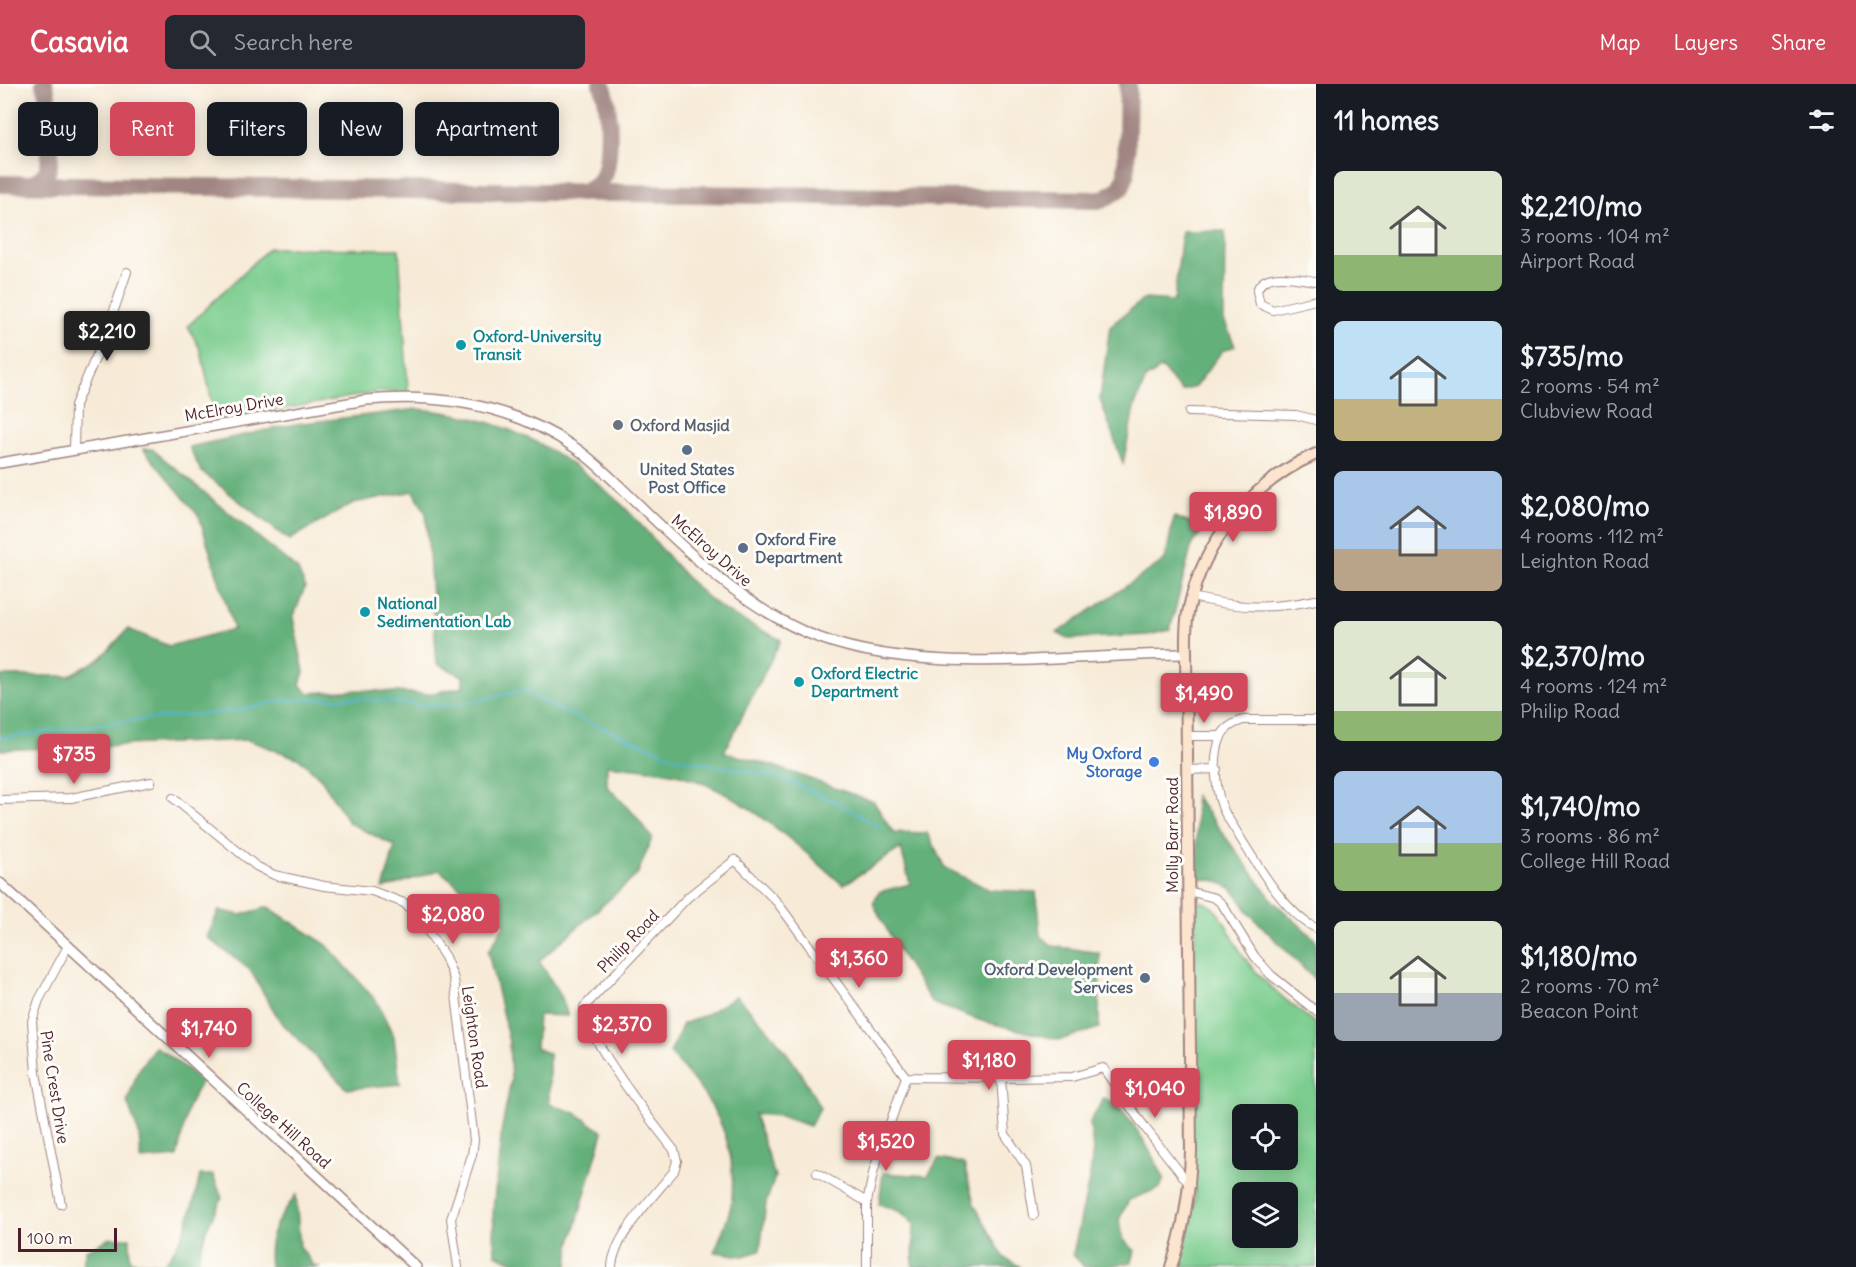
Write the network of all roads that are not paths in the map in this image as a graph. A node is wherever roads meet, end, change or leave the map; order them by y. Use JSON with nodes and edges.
{"nodes":[{"id":1,"x":127,"y":272,"type":"dead end"},
{"id":2,"x":1316,"y":281,"type":"edge"},
{"id":3,"x":1316,"y":300,"type":"edge"},
{"id":4,"x":1189,"y":412,"type":"dead end"},
{"id":5,"x":1316,"y":420,"type":"edge"},
{"id":6,"x":74,"y":450,"type":"junction"},
{"id":7,"x":1316,"y":454,"type":"edge"},
{"id":8,"x":0,"y":463,"type":"edge"},
{"id":9,"x":1192,"y":597,"type":"junction"},
{"id":10,"x":1316,"y":600,"type":"edge"},
{"id":11,"x":1186,"y":654,"type":"junction"},
{"id":12,"x":1316,"y":720,"type":"edge"},
{"id":13,"x":1188,"y":736,"type":"junction"},
{"id":14,"x":1221,"y":736,"type":"junction"},
{"id":15,"x":1217,"y":769,"type":"junction"},
{"id":16,"x":1187,"y":770,"type":"junction"},
{"id":17,"x":151,"y":782,"type":"dead end"},
{"id":18,"x":172,"y":798,"type":"dead end"},
{"id":19,"x":0,"y":800,"type":"edge"},
{"id":20,"x":0,"y":883,"type":"edge"},
{"id":21,"x":1188,"y":891,"type":"junction"},
{"id":22,"x":1316,"y":928,"type":"edge"},
{"id":23,"x":68,"y":946,"type":"junction"},
{"id":24,"x":1316,"y":1011,"type":"edge"},
{"id":25,"x":906,"y":1077,"type":"junction"},
{"id":26,"x":1001,"y":1078,"type":"junction"},
{"id":27,"x":817,"y":1173,"type":"dead end"},
{"id":28,"x":1190,"y":1185,"type":"junction"},
{"id":29,"x":867,"y":1202,"type":"junction"},
{"id":30,"x":62,"y":1204,"type":"dead end"},
{"id":31,"x":1034,"y":1215,"type":"dead end"},
{"id":32,"x":416,"y":1267,"type":"edge"},
{"id":33,"x":458,"y":1267,"type":"edge"},
{"id":34,"x":612,"y":1267,"type":"edge"},
{"id":35,"x":867,"y":1267,"type":"edge"},
{"id":36,"x":1171,"y":1267,"type":"edge"}],
"edges":[{"from":1,"to":6,"type":"street"},
{"from":2,"to":3,"type":"street"},
{"from":4,"to":5,"type":"street"},
{"from":6,"to":8,"type":"street","name":"McElroy Drive"},
{"from":6,"to":11,"type":"street","name":"McElroy Drive"},
{"from":7,"to":9,"type":"main road","name":"Molly Barr Road"},
{"from":9,"to":10,"type":"street"},
{"from":9,"to":11,"type":"main road","name":"Molly Barr Road"},
{"from":11,"to":13,"type":"main road","name":"Molly Barr Road"},
{"from":12,"to":14,"type":"street"},
{"from":13,"to":14,"type":"street"},
{"from":13,"to":16,"type":"main road","name":"Molly Barr Road"},
{"from":14,"to":15,"type":"street"},
{"from":15,"to":16,"type":"street"},
{"from":15,"to":22,"type":"street"},
{"from":16,"to":21,"type":"main road","name":"Molly Barr Road"},
{"from":17,"to":19,"type":"street"},
{"from":18,"to":33,"type":"street","name":"Leighton Road"},
{"from":20,"to":23,"type":"street","name":"College Hill Road"},
{"from":21,"to":24,"type":"street"},
{"from":21,"to":28,"type":"main road","name":"Molly Barr Road"},
{"from":23,"to":30,"type":"street","name":"Pine Crest Drive"},
{"from":23,"to":32,"type":"street","name":"College Hill Road"},
{"from":25,"to":26,"type":"street"},
{"from":25,"to":29,"type":"street"},
{"from":25,"to":34,"type":"street","name":"Philip Road"},
{"from":26,"to":28,"type":"street"},
{"from":26,"to":31,"type":"street"},
{"from":27,"to":29,"type":"street"},
{"from":28,"to":36,"type":"main road","name":"Molly Barr Road"},
{"from":29,"to":35,"type":"street"}]}
